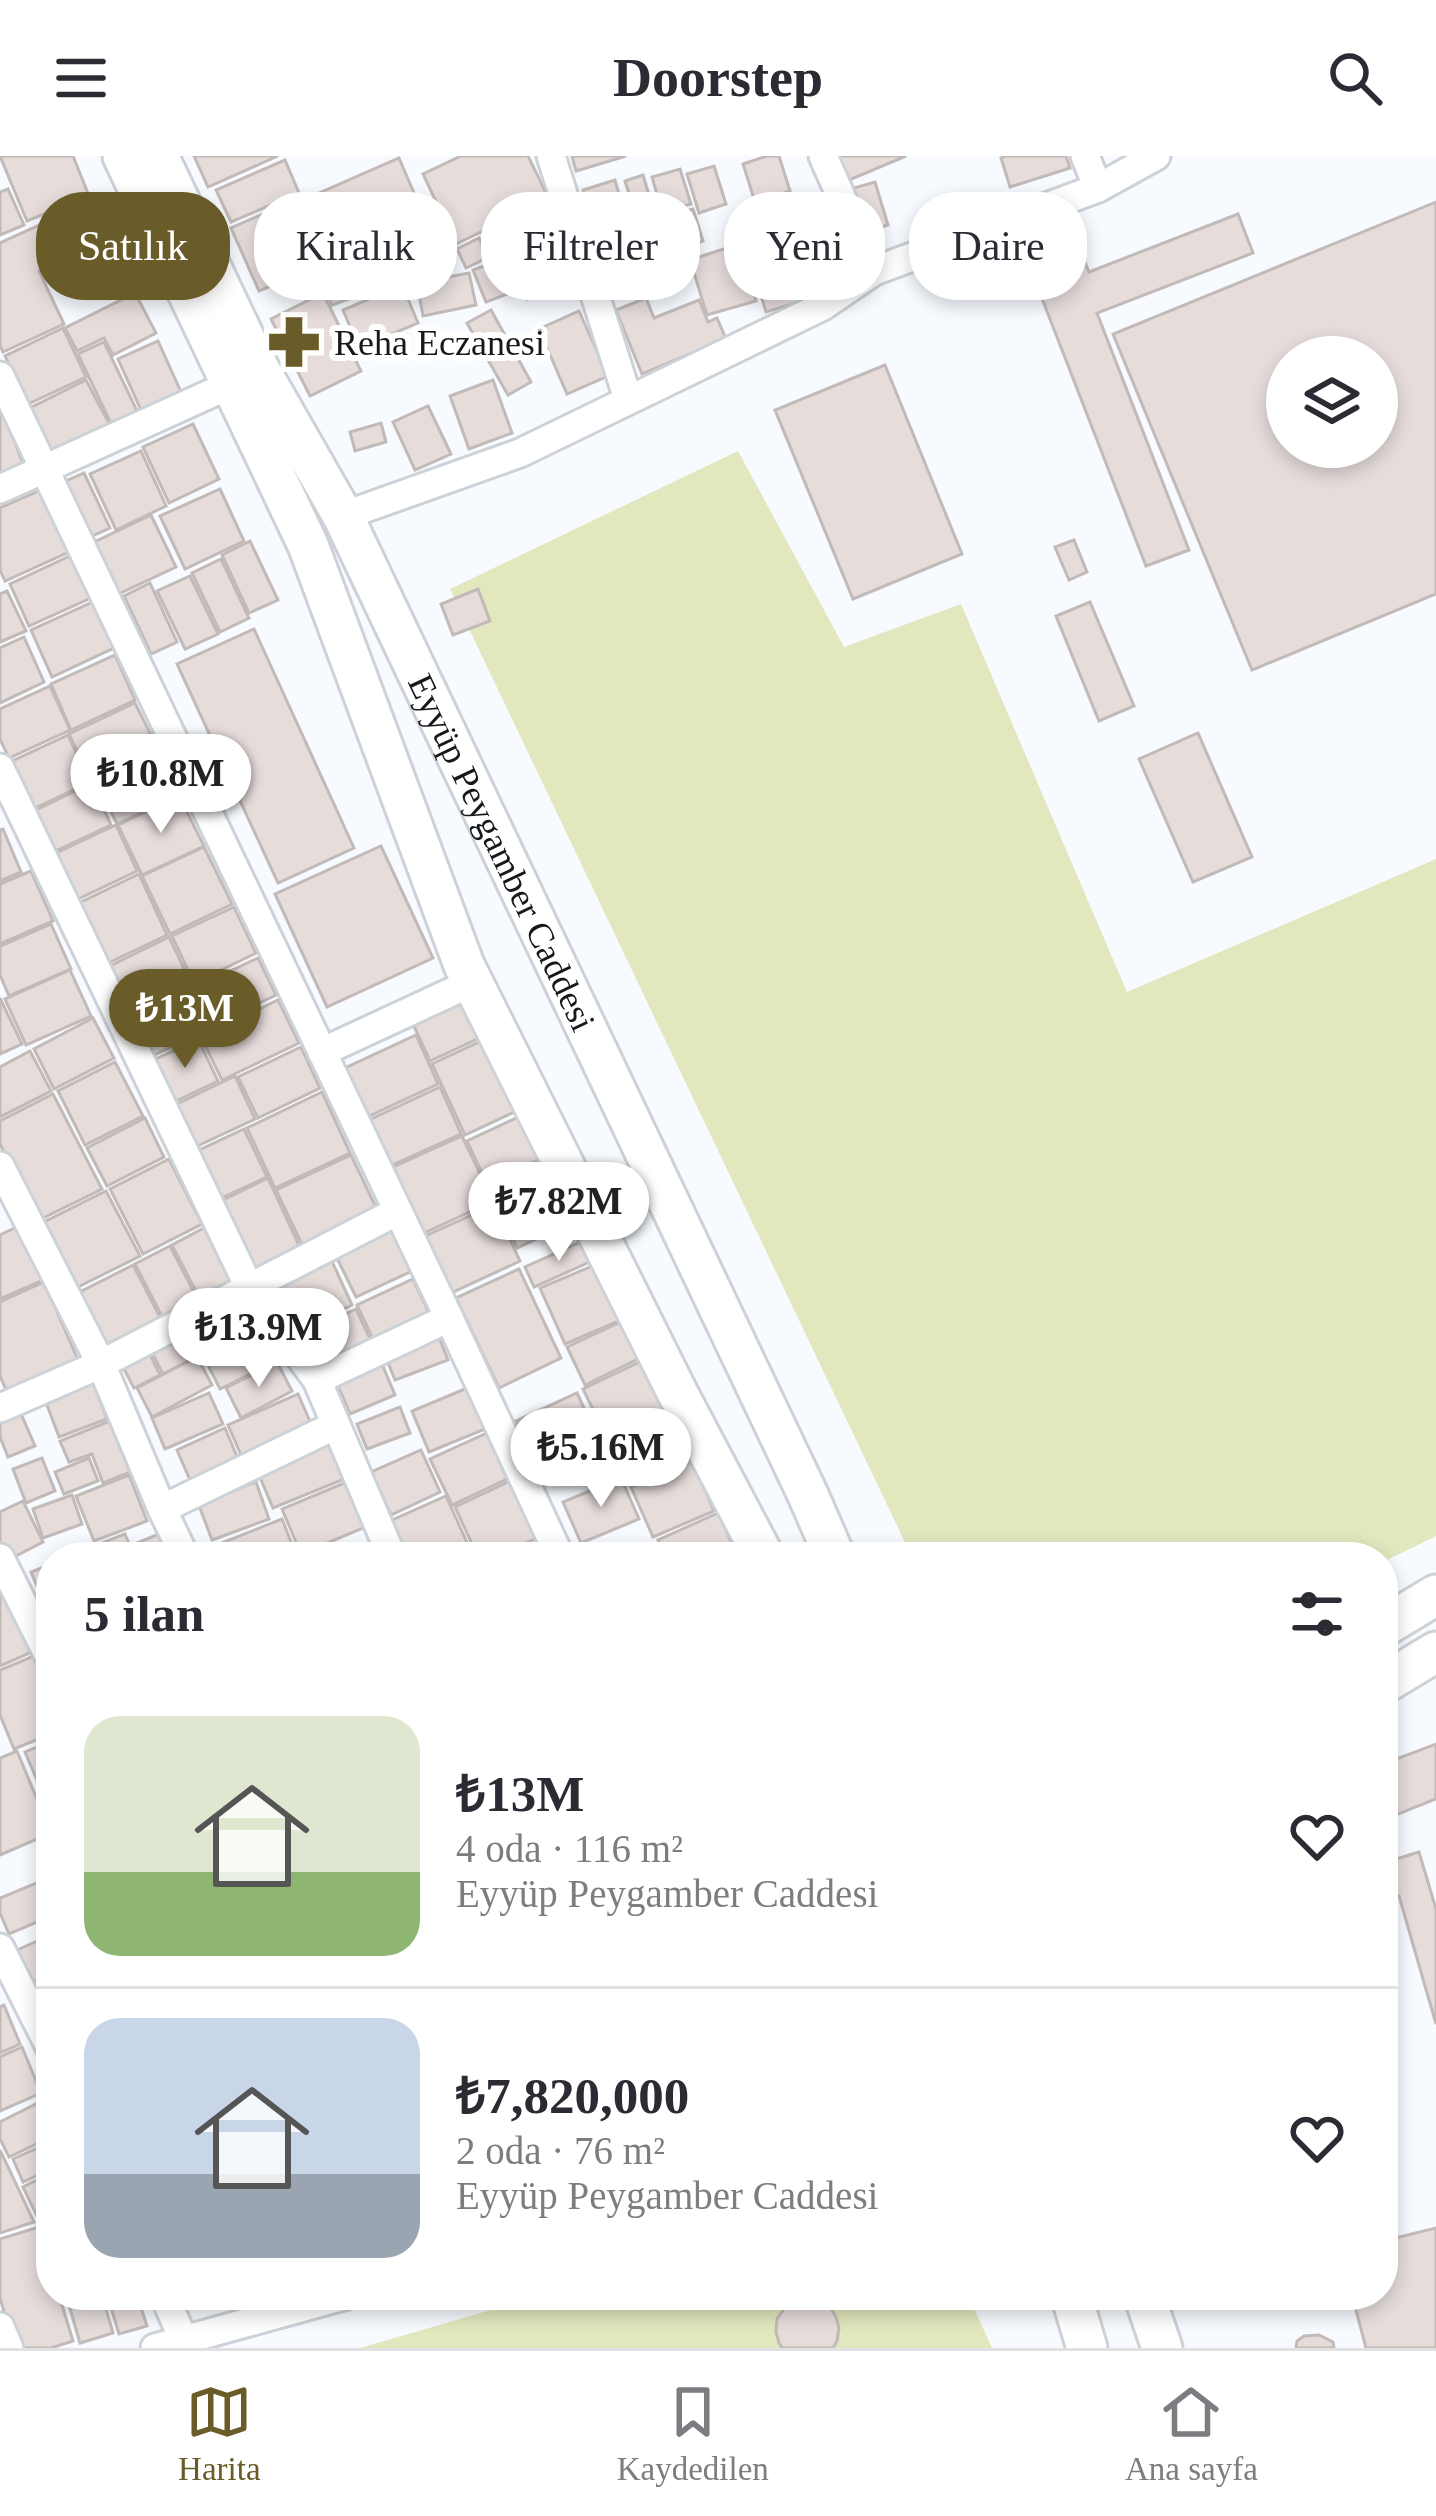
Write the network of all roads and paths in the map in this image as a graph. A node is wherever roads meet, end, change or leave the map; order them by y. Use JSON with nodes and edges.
{"nodes":[{"id":1,"x":123,"y":156,"type":"edge"},
{"id":2,"x":158,"y":156,"type":"edge"},
{"id":3,"x":551,"y":156,"type":"edge"},
{"id":4,"x":823,"y":156,"type":"edge"},
{"id":5,"x":1084,"y":156,"type":"edge"},
{"id":6,"x":1156,"y":156,"type":"edge"},
{"id":7,"x":1098,"y":188,"type":"junction"},
{"id":8,"x":839,"y":192,"type":"edge"},
{"id":9,"x":885,"y":267,"type":"edge"},
{"id":10,"x":832,"y":300,"type":"edge"},
{"id":11,"x":0,"y":376,"type":"edge"},
{"id":12,"x":246,"y":377,"type":"junction"},
{"id":13,"x":628,"y":399,"type":"junction"},
{"id":14,"x":44,"y":470,"type":"junction"},
{"id":15,"x":0,"y":489,"type":"edge"},
{"id":16,"x":344,"y":516,"type":"junction"},
{"id":17,"x":0,"y":768,"type":"edge"},
{"id":18,"x":473,"y":982,"type":"junction"},
{"id":19,"x":322,"y":1052,"type":"junction"},
{"id":20,"x":0,"y":1166,"type":"edge"},
{"id":21,"x":398,"y":1210,"type":"junction"},
{"id":22,"x":12,"y":1216,"type":"edge"},
{"id":23,"x":250,"y":1289,"type":"junction"},
{"id":24,"x":449,"y":1318,"type":"junction"},
{"id":25,"x":101,"y":1364,"type":"junction"},
{"id":26,"x":316,"y":1380,"type":"junction"},
{"id":27,"x":0,"y":1408,"type":"edge"},
{"id":28,"x":336,"y":1424,"type":"junction"},
{"id":29,"x":162,"y":1509,"type":"junction"},
{"id":30,"x":178,"y":1542,"type":"edge"},
{"id":31,"x":386,"y":1542,"type":"edge"},
{"id":32,"x":553,"y":1542,"type":"edge"},
{"id":33,"x":756,"y":1542,"type":"edge"},
{"id":34,"x":828,"y":1542,"type":"edge"},
{"id":35,"x":0,"y":1558,"type":"edge"},
{"id":36,"x":1436,"y":1595,"type":"edge"},
{"id":37,"x":1398,"y":1618,"type":"edge"},
{"id":38,"x":36,"y":1630,"type":"edge"},
{"id":39,"x":1436,"y":1652,"type":"edge"},
{"id":40,"x":1398,"y":1675,"type":"edge"},
{"id":41,"x":0,"y":1948,"type":"edge"},
{"id":42,"x":36,"y":2019,"type":"edge"},
{"id":43,"x":171,"y":2310,"type":"edge"},
{"id":44,"x":292,"y":2310,"type":"edge"},
{"id":45,"x":1076,"y":2310,"type":"edge"},
{"id":46,"x":1149,"y":2310,"type":"edge"},
{"id":47,"x":0,"y":2327,"type":"edge"},
{"id":48,"x":184,"y":2341,"type":"junction"},
{"id":49,"x":9,"y":2348,"type":"edge"},
{"id":50,"x":155,"y":2348,"type":"edge"},
{"id":51,"x":1087,"y":2348,"type":"edge"},
{"id":52,"x":1162,"y":2348,"type":"edge"}],
"edges":[{"from":1,"to":12,"type":"street","name":"Eyyüp Peygamber Caddesi"},
{"from":2,"to":12,"type":"street","name":"Eyyüp Peygamber Caddesi"},
{"from":3,"to":13,"type":"street"},
{"from":4,"to":8,"type":"street"},
{"from":5,"to":7,"type":"street"},
{"from":6,"to":7,"type":"street"},
{"from":7,"to":9,"type":"street"},
{"from":10,"to":13,"type":"street"},
{"from":11,"to":14,"type":"street"},
{"from":12,"to":14,"type":"street"},
{"from":12,"to":16,"type":"street","name":"Eyyüp Peygamber Caddesi"},
{"from":12,"to":18,"type":"street","name":"Eyyüp Peygamber Caddesi"},
{"from":13,"to":16,"type":"street"},
{"from":14,"to":15,"type":"street"},
{"from":14,"to":19,"type":"street"},
{"from":16,"to":34,"type":"street","name":"Eyyüp Peygamber Caddesi"},
{"from":17,"to":23,"type":"street"},
{"from":18,"to":19,"type":"street"},
{"from":18,"to":33,"type":"street","name":"Eyyüp Peygamber Caddesi"},
{"from":19,"to":21,"type":"street"},
{"from":20,"to":22,"type":"street"},
{"from":21,"to":23,"type":"street"},
{"from":21,"to":24,"type":"street"},
{"from":22,"to":25,"type":"street"},
{"from":23,"to":25,"type":"street"},
{"from":23,"to":26,"type":"street"},
{"from":24,"to":26,"type":"street"},
{"from":24,"to":32,"type":"street"},
{"from":25,"to":27,"type":"street"},
{"from":25,"to":29,"type":"street"},
{"from":26,"to":28,"type":"street"},
{"from":28,"to":29,"type":"street"},
{"from":28,"to":31,"type":"street"},
{"from":29,"to":30,"type":"street"},
{"from":35,"to":38,"type":"street"},
{"from":36,"to":37,"type":"street"},
{"from":39,"to":40,"type":"street"},
{"from":41,"to":42,"type":"street"},
{"from":43,"to":48,"type":"street"},
{"from":44,"to":48,"type":"street"},
{"from":45,"to":51,"type":"street"},
{"from":46,"to":52,"type":"street"},
{"from":47,"to":49,"type":"street"},
{"from":48,"to":50,"type":"street"}]}
